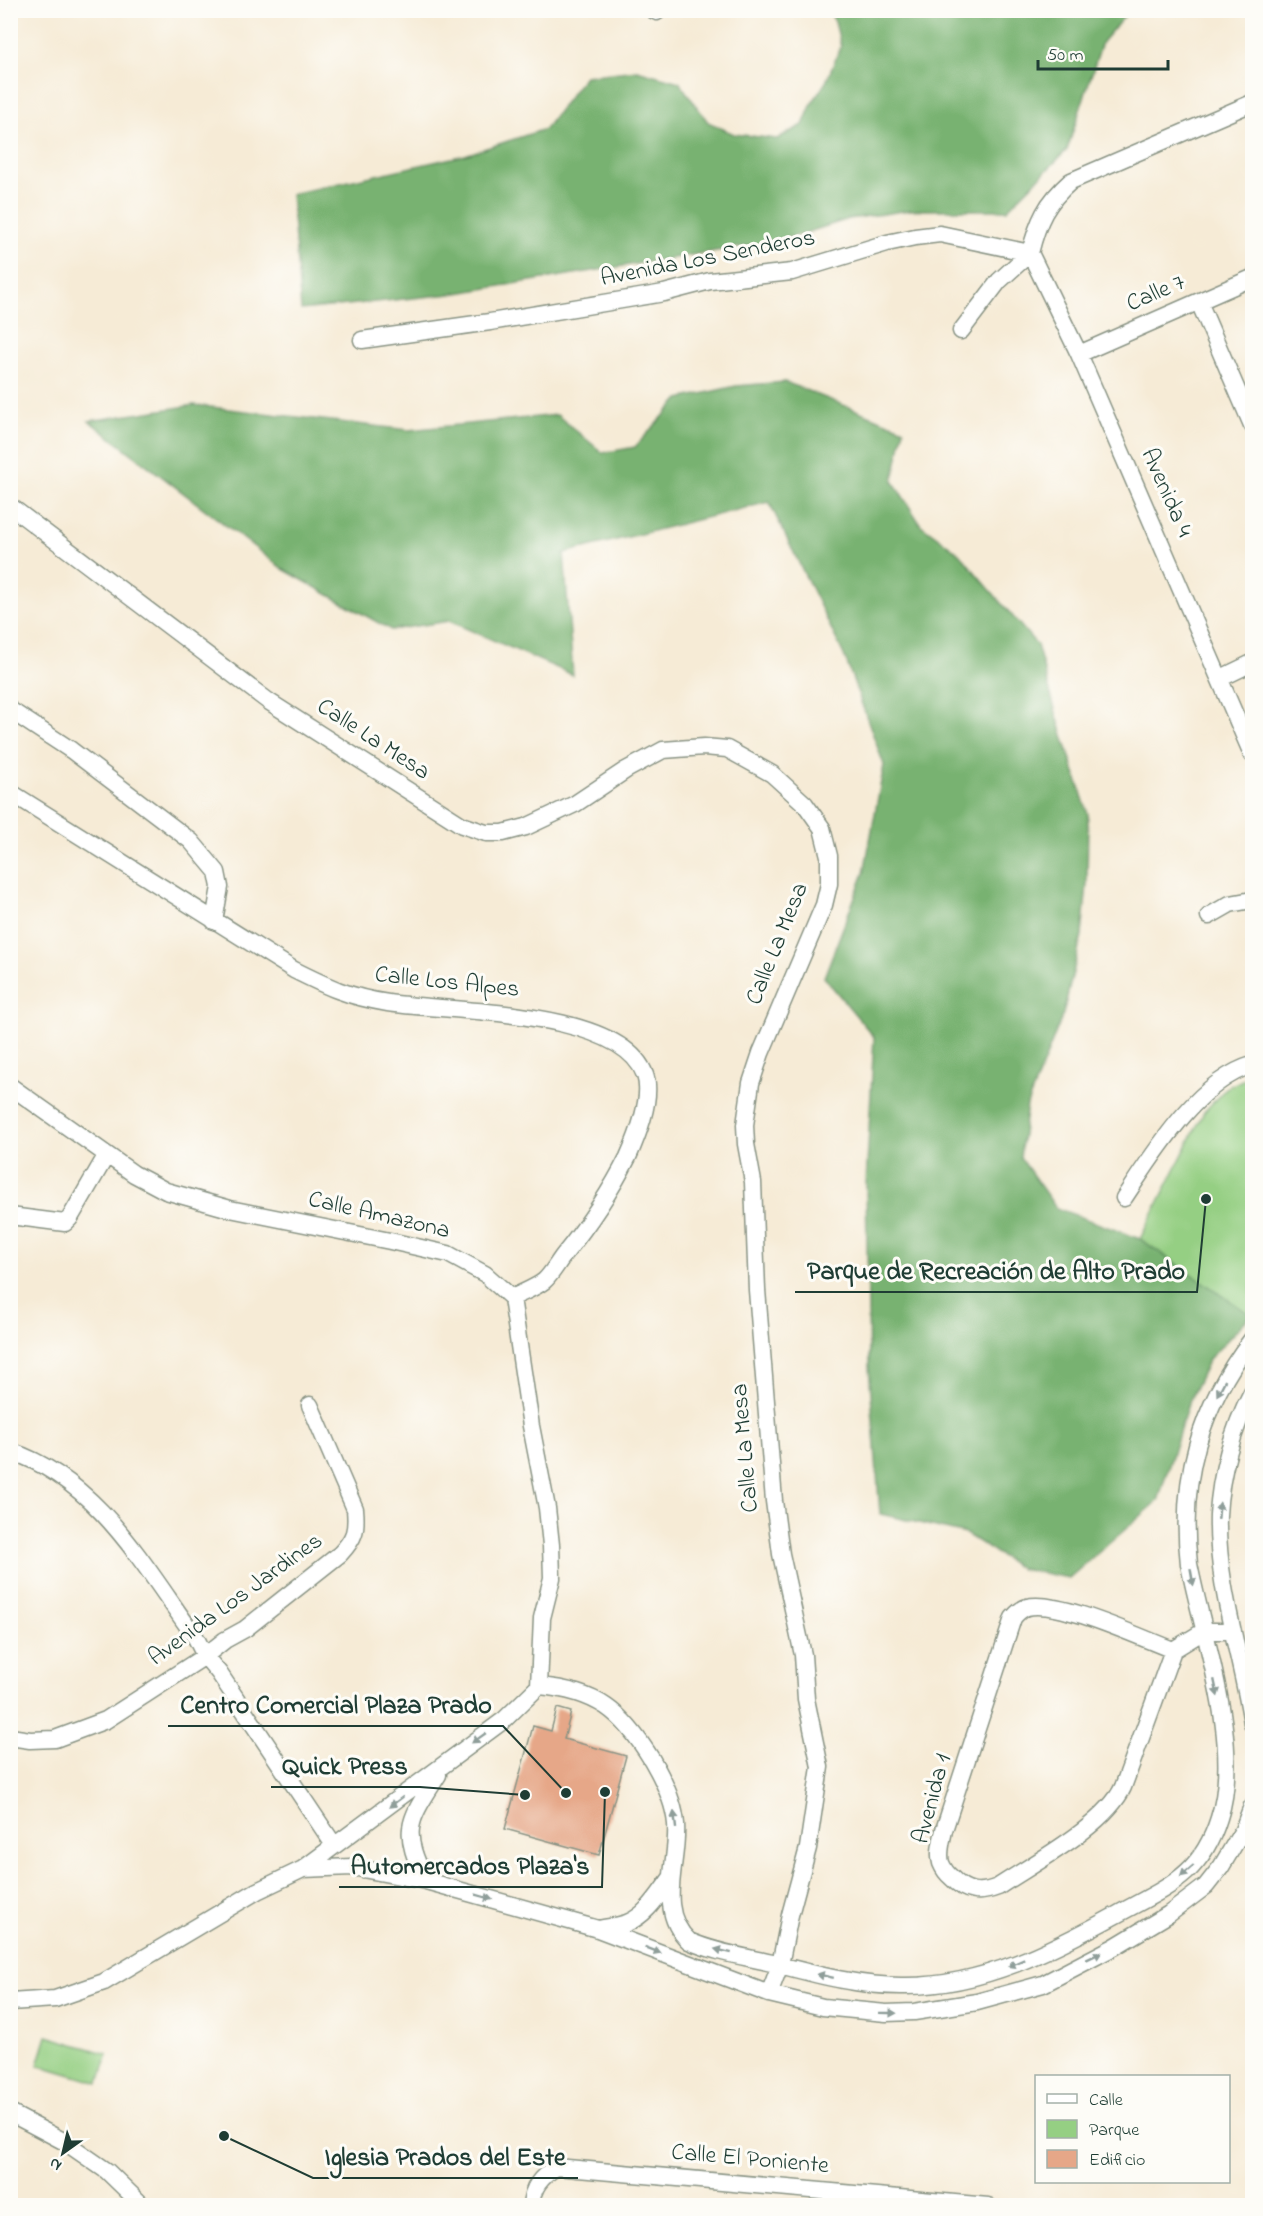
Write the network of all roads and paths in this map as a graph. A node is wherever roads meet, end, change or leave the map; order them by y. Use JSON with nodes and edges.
{"nodes":[{"id":1,"x":1252,"y":103,"type":"edge"},
{"id":2,"x":1030,"y":253,"type":"junction"},
{"id":3,"x":1252,"y":278,"type":"edge"},
{"id":4,"x":1199,"y":302,"type":"junction"},
{"id":5,"x":961,"y":331,"type":"dead end"},
{"id":6,"x":362,"y":340,"type":"dead end"},
{"id":7,"x":1079,"y":354,"type":"junction"},
{"id":8,"x":1252,"y":425,"type":"edge"},
{"id":9,"x":10,"y":506,"type":"edge"},
{"id":10,"x":1252,"y":663,"type":"edge"},
{"id":11,"x":1221,"y":678,"type":"junction"},
{"id":12,"x":10,"y":710,"type":"edge"},
{"id":13,"x":1252,"y":754,"type":"edge"},
{"id":14,"x":10,"y":792,"type":"edge"},
{"id":15,"x":1252,"y":900,"type":"edge"},
{"id":16,"x":1209,"y":915,"type":"dead end"},
{"id":17,"x":214,"y":921,"type":"junction"},
{"id":18,"x":1252,"y":1065,"type":"edge"},
{"id":19,"x":10,"y":1086,"type":"edge"},
{"id":20,"x":106,"y":1156,"type":"junction"},
{"id":21,"x":1124,"y":1198,"type":"dead end"},
{"id":22,"x":10,"y":1216,"type":"edge"},
{"id":23,"x":512,"y":1298,"type":"junction"},
{"id":24,"x":1252,"y":1339,"type":"edge"},
{"id":25,"x":1252,"y":1392,"type":"edge"},
{"id":26,"x":310,"y":1405,"type":"dead end"},
{"id":27,"x":10,"y":1450,"type":"edge"},
{"id":28,"x":1204,"y":1631,"type":"junction"},
{"id":29,"x":1233,"y":1631,"type":"junction"},
{"id":30,"x":1173,"y":1650,"type":"junction"},
{"id":31,"x":205,"y":1656,"type":"junction"},
{"id":32,"x":539,"y":1686,"type":"junction"},
{"id":33,"x":1252,"y":1723,"type":"edge"},
{"id":34,"x":10,"y":1737,"type":"edge"},
{"id":35,"x":443,"y":1767,"type":"junction"},
{"id":36,"x":1252,"y":1806,"type":"edge"},
{"id":37,"x":334,"y":1845,"type":"junction"},
{"id":38,"x":303,"y":1869,"type":"junction"},
{"id":39,"x":671,"y":1878,"type":"junction"},
{"id":40,"x":426,"y":1881,"type":"junction"},
{"id":41,"x":598,"y":1929,"type":"junction"},
{"id":42,"x":780,"y":1965,"type":"junction"},
{"id":43,"x":769,"y":1994,"type":"junction"},
{"id":44,"x":10,"y":2002,"type":"edge"},
{"id":45,"x":10,"y":2113,"type":"edge"},
{"id":46,"x":143,"y":2205,"type":"edge"},
{"id":47,"x":531,"y":2205,"type":"edge"},
{"id":48,"x":988,"y":2205,"type":"edge"}],
"edges":[{"from":1,"to":2,"type":"street"},
{"from":2,"to":5,"type":"street"},
{"from":2,"to":6,"type":"street","name":"Avenida Los Senderos"},
{"from":2,"to":7,"type":"street","name":"Avenida 4"},
{"from":3,"to":4,"type":"street","name":"Calle 7"},
{"from":4,"to":7,"type":"street","name":"Calle 7"},
{"from":4,"to":8,"type":"street"},
{"from":7,"to":11,"type":"street","name":"Avenida 4"},
{"from":9,"to":42,"type":"street","name":"Calle La Mesa"},
{"from":10,"to":11,"type":"street"},
{"from":11,"to":13,"type":"street","name":"Avenida 4"},
{"from":12,"to":17,"type":"street"},
{"from":14,"to":17,"type":"street","name":"Calle Los Alpes"},
{"from":15,"to":16,"type":"street"},
{"from":17,"to":23,"type":"street","name":"Calle Los Alpes"},
{"from":18,"to":21,"type":"street"},
{"from":19,"to":20,"type":"street","name":"Calle Amazona"},
{"from":20,"to":22,"type":"street"},
{"from":20,"to":23,"type":"street","name":"Calle Amazona"},
{"from":23,"to":32,"type":"street"},
{"from":24,"to":28,"type":"street","one_way":true},
{"from":29,"to":25,"type":"street","one_way":true},
{"from":26,"to":31,"type":"street","name":"Avenida Los Jardines"},
{"from":27,"to":31,"type":"street"},
{"from":28,"to":29,"type":"street"},
{"from":28,"to":30,"type":"street"},
{"from":28,"to":42,"type":"street","one_way":true},
{"from":29,"to":33,"type":"street"},
{"from":30,"to":30,"type":"street","name":"Avenida 1"},
{"from":31,"to":34,"type":"street","name":"Avenida Los Jardines"},
{"from":31,"to":37,"type":"street"},
{"from":32,"to":35,"type":"street","one_way":true},
{"from":39,"to":32,"type":"street","one_way":true},
{"from":35,"to":37,"type":"street","one_way":true},
{"from":35,"to":40,"type":"street"},
{"from":43,"to":36,"type":"street","one_way":true},
{"from":37,"to":38,"type":"street"},
{"from":38,"to":40,"type":"street"},
{"from":38,"to":44,"type":"street"},
{"from":39,"to":41,"type":"street"},
{"from":42,"to":39,"type":"street","one_way":true},
{"from":40,"to":41,"type":"street","one_way":true},
{"from":41,"to":43,"type":"street","one_way":true},
{"from":42,"to":43,"type":"street","name":"Calle La Mesa"},
{"from":45,"to":46,"type":"street"},
{"from":47,"to":48,"type":"street","name":"Calle El Poniente"}]}
